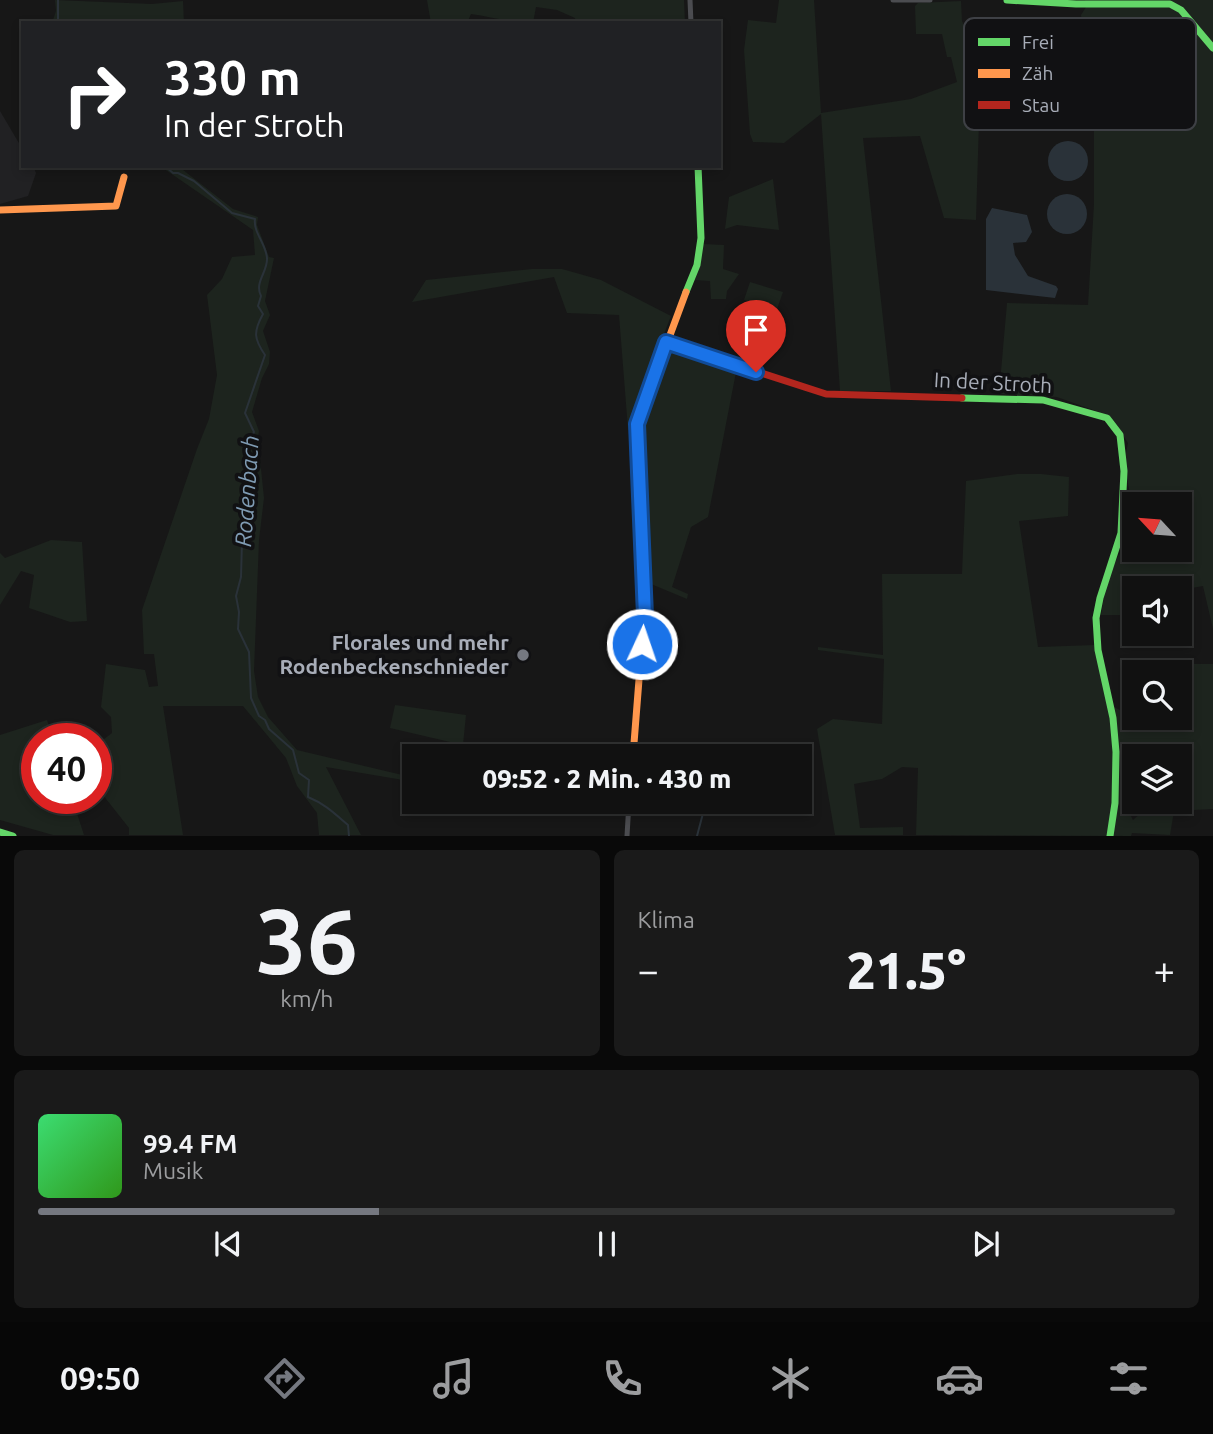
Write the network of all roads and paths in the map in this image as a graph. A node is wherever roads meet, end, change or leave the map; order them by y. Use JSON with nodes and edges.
{"nodes":[{"id":1,"x":690,"y":0,"type":"edge"},
{"id":2,"x":893,"y":0,"type":"edge"},
{"id":3,"x":930,"y":0,"type":"edge"},
{"id":4,"x":1007,"y":0,"type":"edge"},
{"id":5,"x":1170,"y":2,"type":"edge"},
{"id":6,"x":1188,"y":18,"type":"edge"},
{"id":7,"x":691,"y":21,"type":"edge"},
{"id":8,"x":1196,"y":28,"type":"edge"},
{"id":9,"x":1213,"y":48,"type":"edge"},
{"id":10,"x":698,"y":168,"type":"edge"},
{"id":11,"x":124,"y":177,"type":"dead end"},
{"id":12,"x":0,"y":210,"type":"edge"},
{"id":13,"x":666,"y":342,"type":"junction"},
{"id":14,"x":634,"y":744,"type":"edge"},
{"id":15,"x":628,"y":814,"type":"edge"},
{"id":16,"x":0,"y":832,"type":"edge"},
{"id":17,"x":13,"y":835,"type":"edge"},
{"id":18,"x":627,"y":835,"type":"edge"},
{"id":19,"x":1110,"y":835,"type":"edge"}],
"edges":[{"from":1,"to":7,"type":"street"},
{"from":2,"to":3,"type":"street"},
{"from":4,"to":5,"type":"street"},
{"from":5,"to":6,"type":"street"},
{"from":8,"to":9,"type":"street"},
{"from":10,"to":13,"type":"street"},
{"from":11,"to":12,"type":"street"},
{"from":13,"to":14,"type":"street"},
{"from":13,"to":19,"type":"street","name":"In der Stroth"},
{"from":15,"to":18,"type":"street"},
{"from":16,"to":17,"type":"street"}]}
